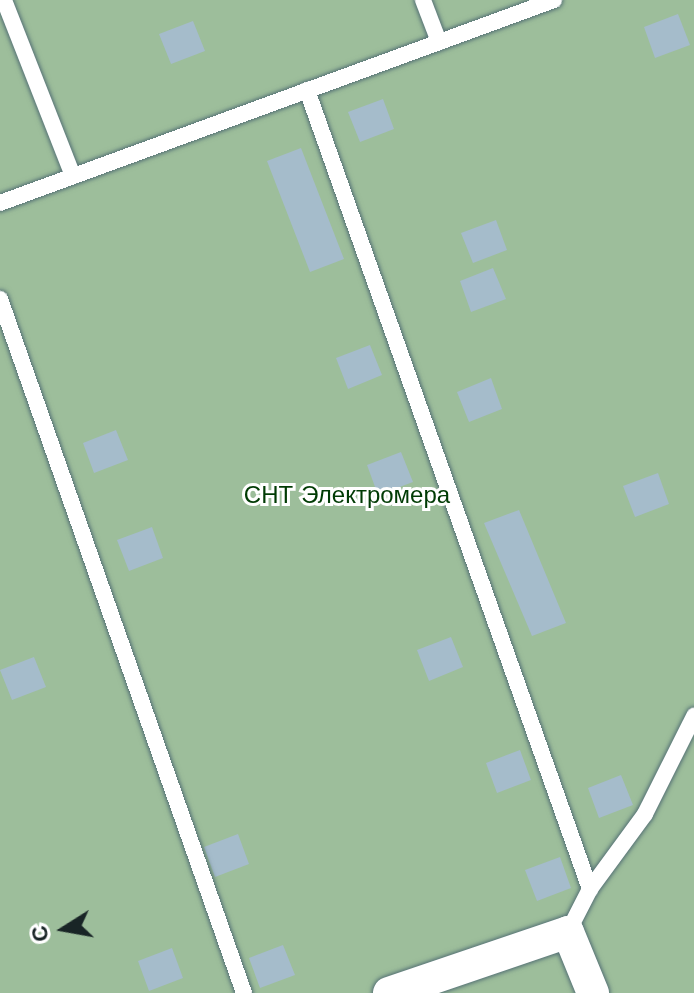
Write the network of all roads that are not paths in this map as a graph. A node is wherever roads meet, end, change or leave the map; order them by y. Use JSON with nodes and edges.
{"nodes":[{"id":1,"x":4,"y":0,"type":"edge"},
{"id":2,"x":423,"y":0,"type":"edge"},
{"id":3,"x":554,"y":0,"type":"edge"},
{"id":4,"x":439,"y":42,"type":"junction"},
{"id":5,"x":307,"y":90,"type":"junction"},
{"id":6,"x":73,"y":176,"type":"junction"},
{"id":7,"x":0,"y":203,"type":"edge"},
{"id":8,"x":0,"y":299,"type":"edge"},
{"id":9,"x":694,"y":716,"type":"edge"},
{"id":10,"x":590,"y":889,"type":"junction"},
{"id":11,"x":568,"y":932,"type":"junction"},
{"id":12,"x":244,"y":993,"type":"edge"},
{"id":13,"x":389,"y":993,"type":"edge"},
{"id":14,"x":593,"y":993,"type":"edge"}],
"edges":[{"from":1,"to":6,"type":"lane"},
{"from":2,"to":4,"type":"lane"},
{"from":3,"to":4,"type":"lane"},
{"from":4,"to":5,"type":"lane"},
{"from":5,"to":6,"type":"lane"},
{"from":5,"to":10,"type":"lane"},
{"from":6,"to":7,"type":"lane"},
{"from":8,"to":12,"type":"lane"},
{"from":9,"to":10,"type":"lane"},
{"from":10,"to":11,"type":"lane"},
{"from":11,"to":13,"type":"street"},
{"from":11,"to":14,"type":"street"}]}
